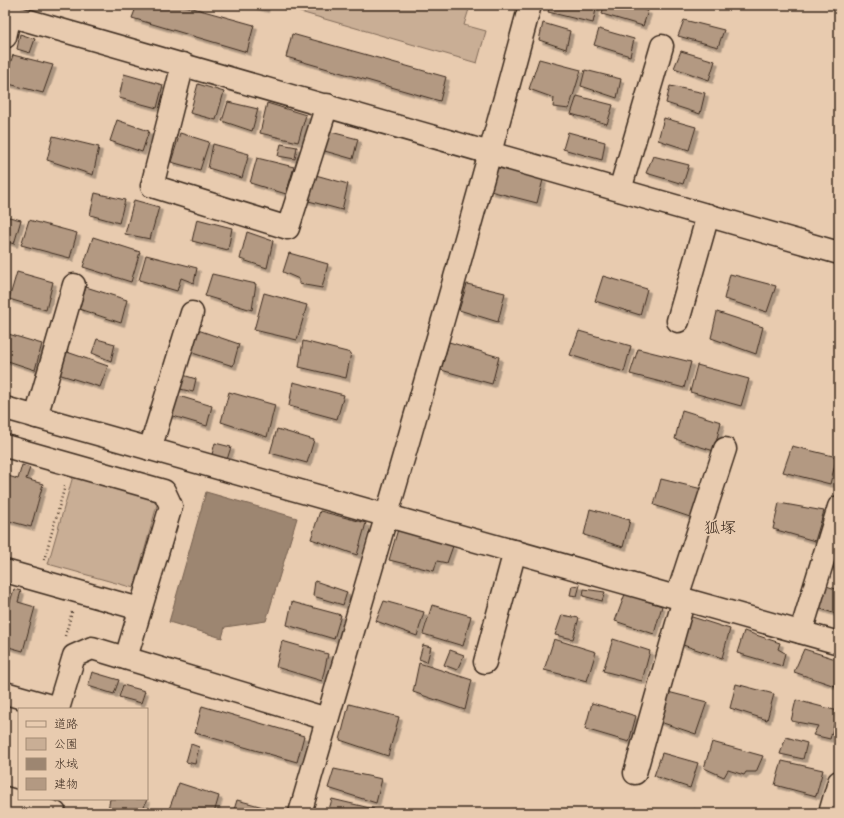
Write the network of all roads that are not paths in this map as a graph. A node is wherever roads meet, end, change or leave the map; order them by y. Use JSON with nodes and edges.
{"nodes":[{"id":1,"x":530,"y":5,"type":"edge"},
{"id":2,"x":8,"y":14,"type":"edge"},
{"id":3,"x":5,"y":36,"type":"edge"},
{"id":4,"x":662,"y":46,"type":"dead end"},
{"id":5,"x":183,"y":64,"type":"junction"},
{"id":6,"x":327,"y":105,"type":"junction"},
{"id":7,"x":491,"y":152,"type":"junction"},
{"id":8,"x":620,"y":190,"type":"junction"},
{"id":9,"x":708,"y":215,"type":"junction"},
{"id":10,"x":839,"y":253,"type":"edge"},
{"id":11,"x":74,"y":285,"type":"dead end"},
{"id":12,"x":192,"y":314,"type":"dead end"},
{"id":13,"x":678,"y":320,"type":"dead end"},
{"id":14,"x":5,"y":408,"type":"edge"},
{"id":15,"x":36,"y":416,"type":"junction"},
{"id":16,"x":5,"y":446,"type":"edge"},
{"id":17,"x":150,"y":449,"type":"junction"},
{"id":18,"x":725,"y":449,"type":"dead end"},
{"id":19,"x":839,"y":507,"type":"edge"},
{"id":20,"x":387,"y":516,"type":"junction"},
{"id":21,"x":516,"y":552,"type":"junction"},
{"id":22,"x":5,"y":571,"type":"edge"},
{"id":23,"x":680,"y":598,"type":"junction"},
{"id":24,"x":140,"y":609,"type":"junction"},
{"id":25,"x":801,"y":632,"type":"junction"},
{"id":26,"x":839,"y":643,"type":"edge"},
{"id":27,"x":126,"y":658,"type":"junction"},
{"id":28,"x":485,"y":662,"type":"dead end"},
{"id":29,"x":5,"y":693,"type":"edge"},
{"id":30,"x":55,"y":708,"type":"edge"},
{"id":31,"x":58,"y":708,"type":"edge"},
{"id":32,"x":327,"y":719,"type":"junction"},
{"id":33,"x":635,"y":773,"type":"dead end"},
{"id":34,"x":839,"y":782,"type":"edge"},
{"id":35,"x":5,"y":798,"type":"edge"},
{"id":36,"x":31,"y":802,"type":"edge"},
{"id":37,"x":55,"y":813,"type":"edge"},
{"id":38,"x":300,"y":813,"type":"edge"},
{"id":39,"x":830,"y":813,"type":"edge"}],
"edges":[{"from":1,"to":7,"type":"street"},
{"from":2,"to":3,"type":"street"},
{"from":2,"to":5,"type":"street"},
{"from":4,"to":8,"type":"street"},
{"from":5,"to":6,"type":"street"},
{"from":5,"to":6,"type":"street"},
{"from":6,"to":7,"type":"street"},
{"from":7,"to":8,"type":"street"},
{"from":7,"to":20,"type":"street"},
{"from":8,"to":9,"type":"street"},
{"from":9,"to":10,"type":"street"},
{"from":9,"to":13,"type":"street"},
{"from":11,"to":15,"type":"street"},
{"from":12,"to":17,"type":"street"},
{"from":14,"to":15,"type":"street"},
{"from":15,"to":17,"type":"street"},
{"from":16,"to":24,"type":"street"},
{"from":17,"to":20,"type":"street"},
{"from":18,"to":23,"type":"street"},
{"from":19,"to":25,"type":"street"},
{"from":20,"to":21,"type":"street"},
{"from":20,"to":32,"type":"street"},
{"from":21,"to":23,"type":"street"},
{"from":21,"to":28,"type":"street"},
{"from":22,"to":24,"type":"street"},
{"from":23,"to":25,"type":"street"},
{"from":23,"to":33,"type":"street"},
{"from":24,"to":27,"type":"street"},
{"from":25,"to":26,"type":"street"},
{"from":27,"to":31,"type":"street"},
{"from":27,"to":32,"type":"street"},
{"from":29,"to":30,"type":"street"},
{"from":32,"to":38,"type":"street"},
{"from":34,"to":39,"type":"street"},
{"from":35,"to":36,"type":"street"},
{"from":36,"to":37,"type":"street"}]}
